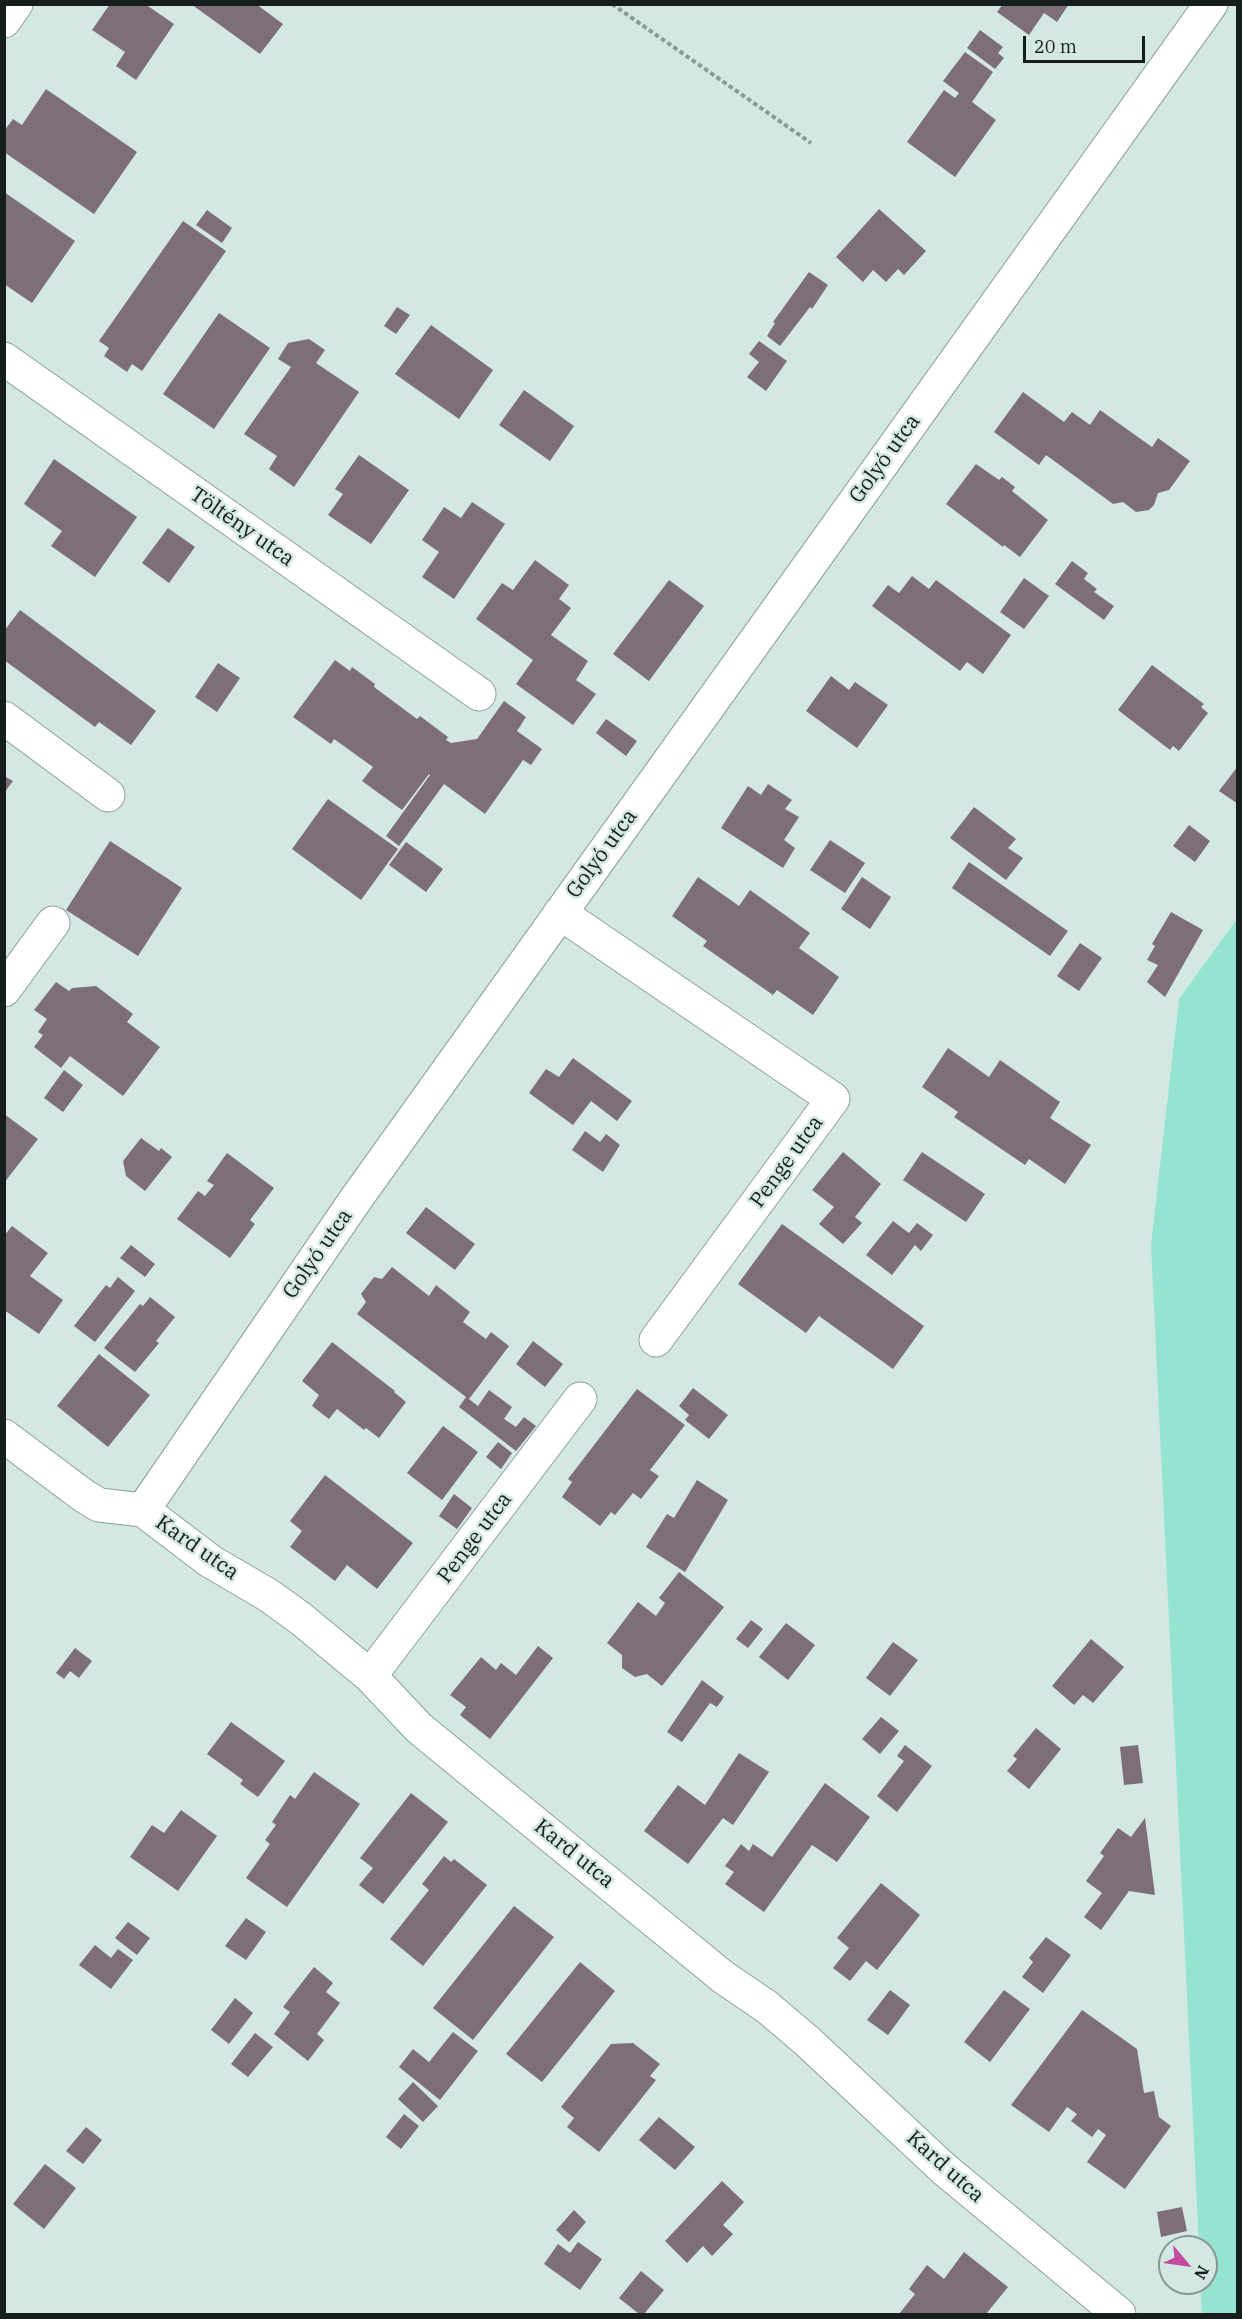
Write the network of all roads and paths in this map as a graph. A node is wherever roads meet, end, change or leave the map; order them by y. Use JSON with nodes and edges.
{"nodes":[{"id":1,"x":16,"y":4,"type":"edge"},
{"id":2,"x":612,"y":4,"type":"edge"},
{"id":3,"x":1211,"y":4,"type":"edge"},
{"id":4,"x":4,"y":21,"type":"edge"},
{"id":5,"x":812,"y":143,"type":"dead end"},
{"id":6,"x":4,"y":359,"type":"edge"},
{"id":7,"x":479,"y":694,"type":"dead end"},
{"id":8,"x":4,"y":718,"type":"edge"},
{"id":9,"x":108,"y":795,"type":"dead end"},
{"id":10,"x":560,"y":913,"type":"junction"},
{"id":11,"x":53,"y":922,"type":"dead end"},
{"id":12,"x":4,"y":990,"type":"edge"},
{"id":13,"x":833,"y":1099,"type":"joint"},
{"id":14,"x":656,"y":1340,"type":"dead end"},
{"id":15,"x":580,"y":1399,"type":"dead end"},
{"id":16,"x":4,"y":1436,"type":"edge"},
{"id":17,"x":143,"y":1510,"type":"junction"},
{"id":18,"x":370,"y":1676,"type":"junction"},
{"id":19,"x":1119,"y":2314,"type":"edge"}],
"edges":[{"from":1,"to":4,"type":"street"},
{"from":2,"to":5,"type":"path"},
{"from":3,"to":10,"type":"street","name":"Golyó utca"},
{"from":6,"to":7,"type":"street","name":"Töltény utca"},
{"from":8,"to":9,"type":"street"},
{"from":10,"to":13,"type":"street","name":"Golyó utca"},
{"from":10,"to":17,"type":"street","name":"Golyó utca"},
{"from":11,"to":12,"type":"street"},
{"from":13,"to":14,"type":"street","name":"Penge utca"},
{"from":15,"to":18,"type":"street","name":"Penge utca"},
{"from":16,"to":17,"type":"street","name":"Kard utca"},
{"from":17,"to":18,"type":"street","name":"Kard utca"},
{"from":18,"to":19,"type":"street","name":"Kard utca"}]}
